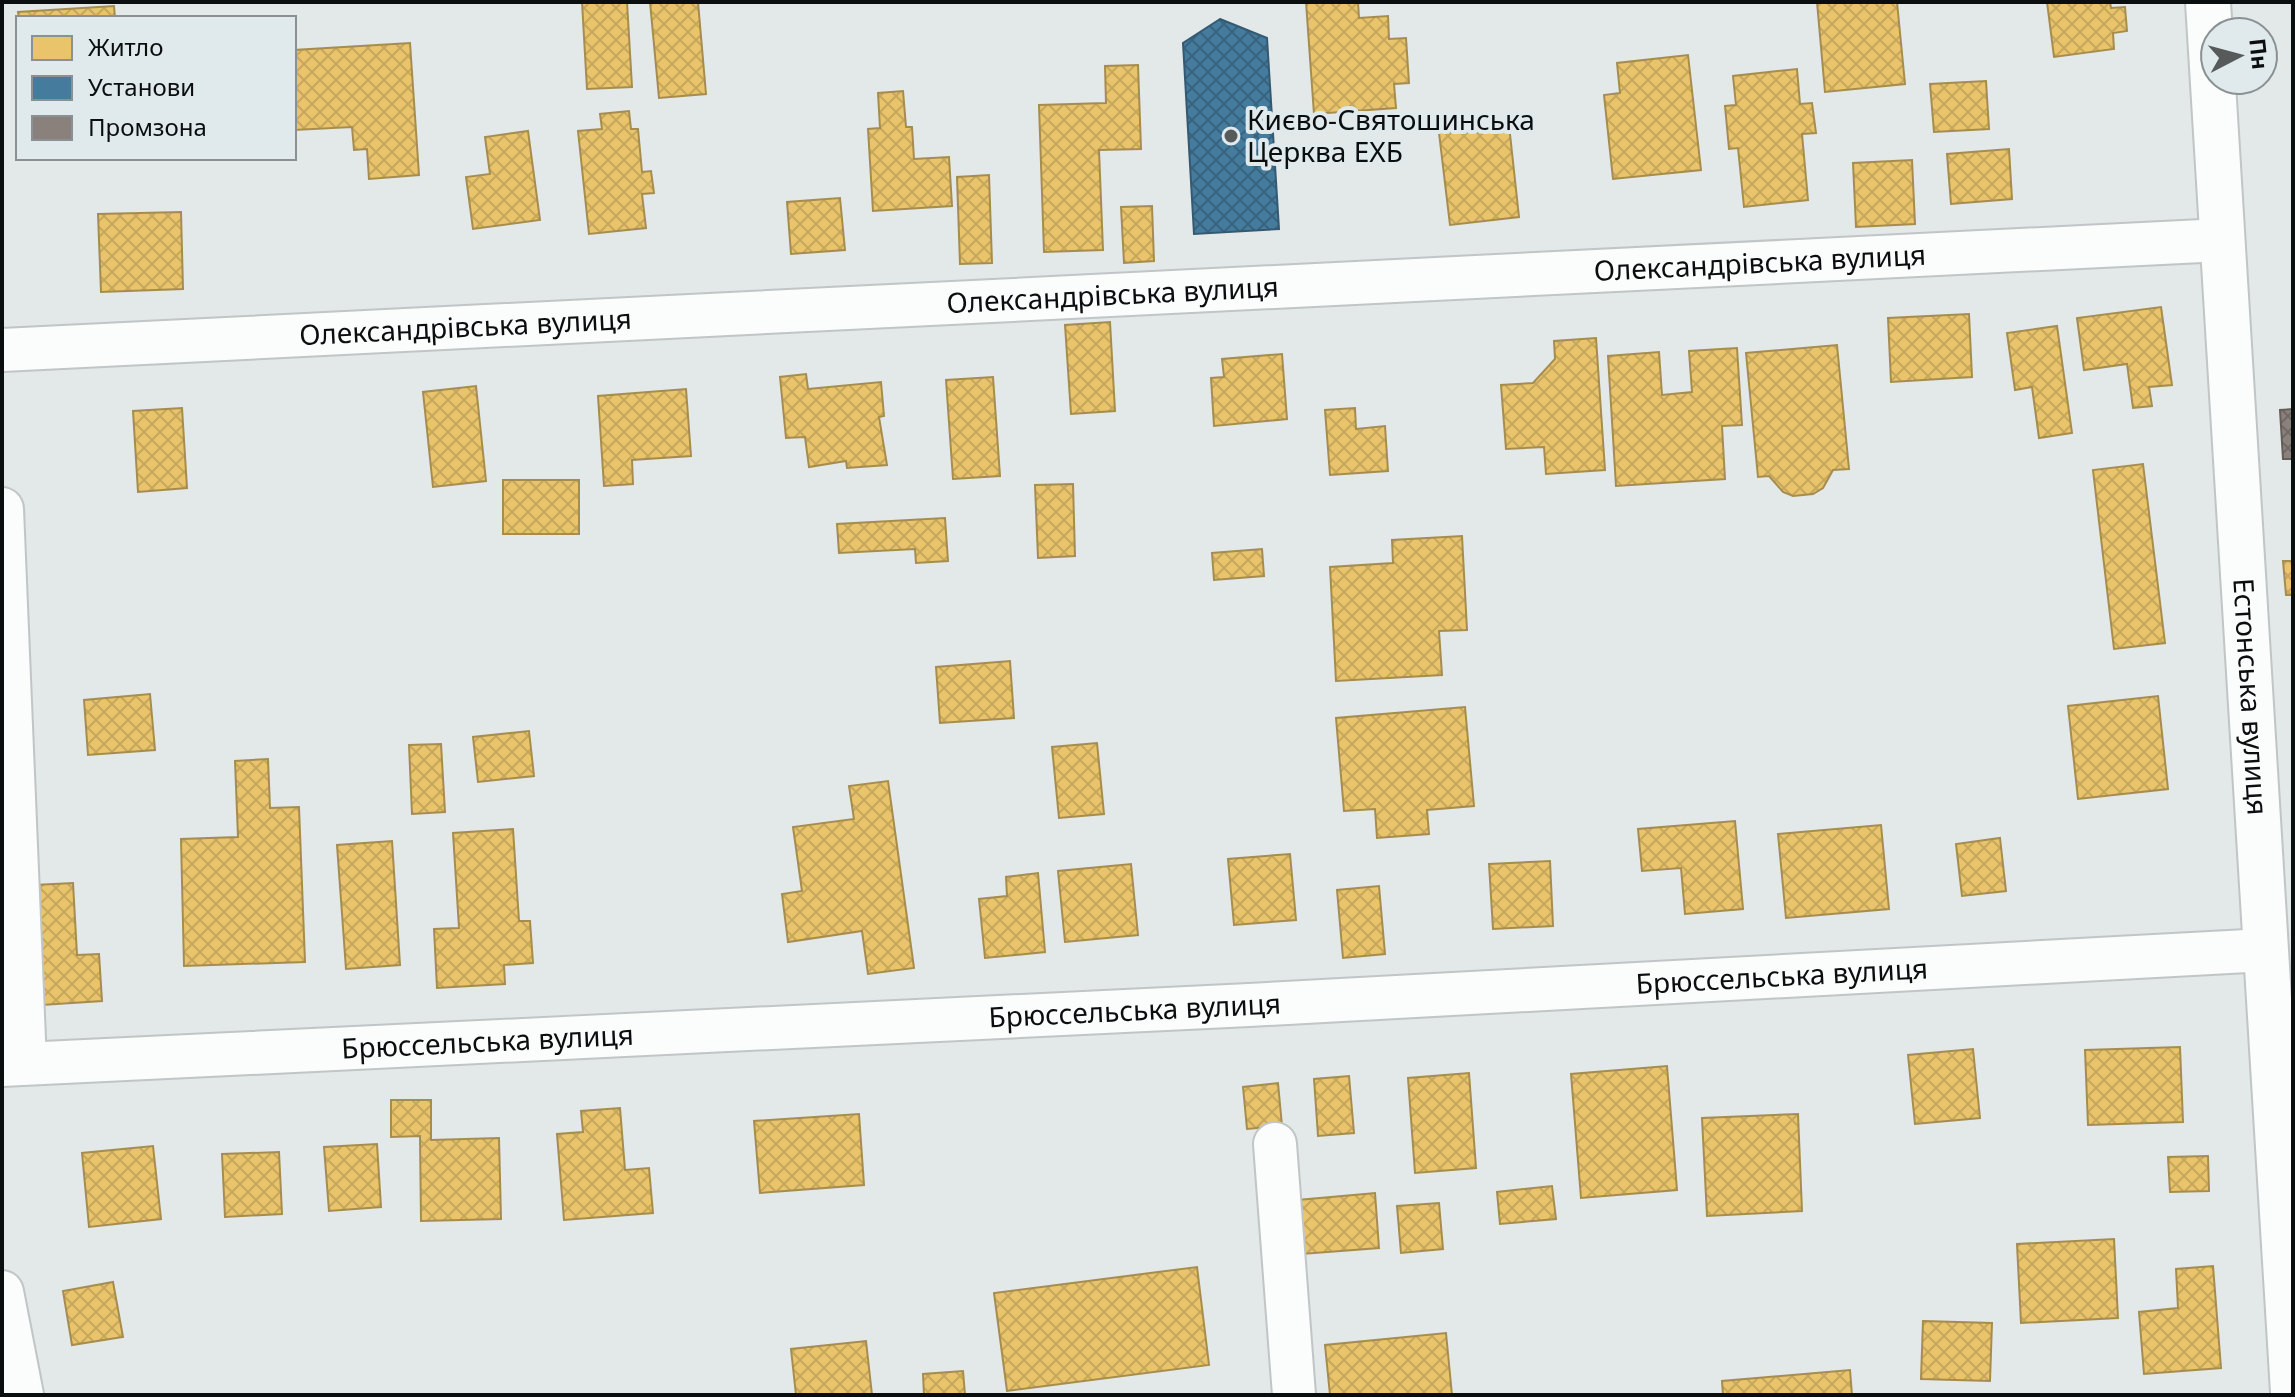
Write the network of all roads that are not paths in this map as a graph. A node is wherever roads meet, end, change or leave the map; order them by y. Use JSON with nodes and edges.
{"nodes":[{"id":1,"x":2208,"y":2,"type":"edge"},
{"id":2,"x":2222,"y":240,"type":"junction"},
{"id":3,"x":2,"y":350,"type":"edge"},
{"id":4,"x":2,"y":509,"type":"edge"},
{"id":5,"x":2266,"y":950,"type":"junction"},
{"id":6,"x":14,"y":1064,"type":"edge"},
{"id":7,"x":1275,"y":1144,"type":"dead end"},
{"id":8,"x":2,"y":1292,"type":"edge"},
{"id":9,"x":2293,"y":1392,"type":"edge"},
{"id":10,"x":22,"y":1395,"type":"edge"},
{"id":11,"x":1294,"y":1395,"type":"edge"}],
"edges":[{"from":1,"to":2,"type":"street","name":"Естонська вулиця"},
{"from":2,"to":3,"type":"street","name":"Олександрівська вулиця"},
{"from":2,"to":5,"type":"street","name":"Естонська вулиця"},
{"from":4,"to":6,"type":"street"},
{"from":5,"to":6,"type":"street","name":"Брюссельська вулиця"},
{"from":5,"to":9,"type":"street","name":"Естонська вулиця"},
{"from":7,"to":11,"type":"street"},
{"from":8,"to":10,"type":"street"}]}
